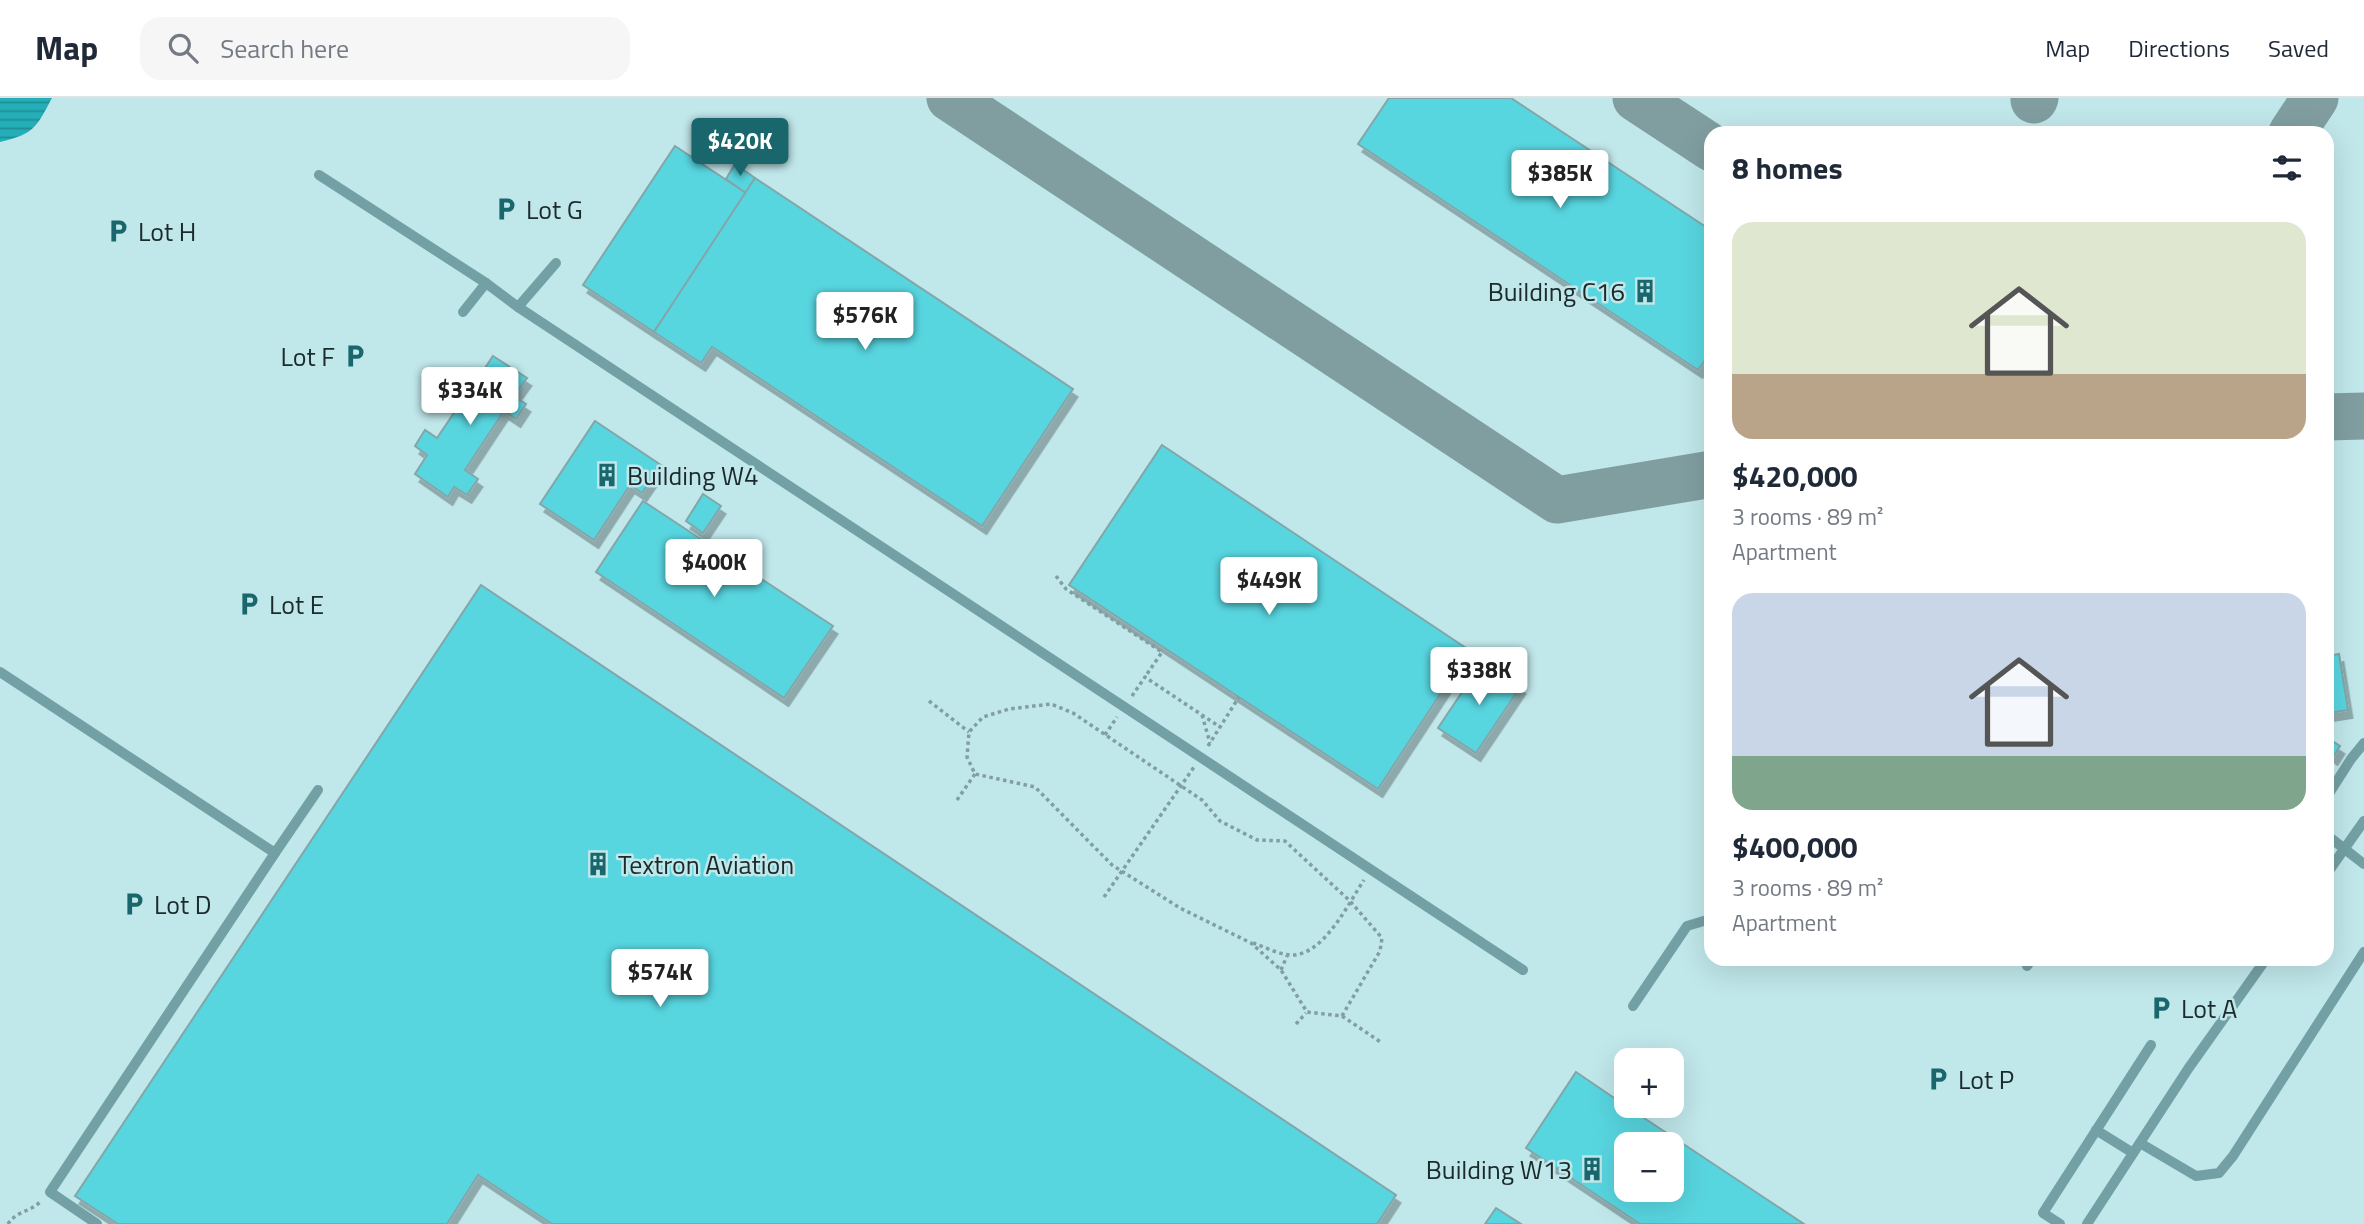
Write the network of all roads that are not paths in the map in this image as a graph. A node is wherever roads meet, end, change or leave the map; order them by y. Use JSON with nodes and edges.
{"nodes":[{"id":1,"x":318,"y":175,"type":"dead end"},
{"id":2,"x":556,"y":263,"type":"dead end"},
{"id":3,"x":486,"y":283,"type":"junction"},
{"id":4,"x":518,"y":307,"type":"junction"},
{"id":5,"x":463,"y":312,"type":"dead end"},
{"id":6,"x":0,"y":671,"type":"edge"},
{"id":7,"x":2364,"y":743,"type":"edge"},
{"id":8,"x":2334,"y":786,"type":"edge"},
{"id":9,"x":318,"y":790,"type":"dead end"},
{"id":10,"x":2364,"y":821,"type":"edge"},
{"id":11,"x":2334,"y":841,"type":"edge"},
{"id":12,"x":2344,"y":849,"type":"junction"},
{"id":13,"x":275,"y":853,"type":"junction"},
{"id":14,"x":2334,"y":863,"type":"edge"},
{"id":15,"x":2364,"y":863,"type":"edge"},
{"id":16,"x":1704,"y":921,"type":"edge"},
{"id":17,"x":2364,"y":952,"type":"edge"},
{"id":18,"x":2261,"y":966,"type":"edge"},
{"id":19,"x":1523,"y":970,"type":"dead end"},
{"id":20,"x":1633,"y":1006,"type":"dead end"},
{"id":21,"x":2151,"y":1045,"type":"dead end"},
{"id":22,"x":2096,"y":1130,"type":"junction"},
{"id":23,"x":2140,"y":1143,"type":"junction"},
{"id":24,"x":2133,"y":1153,"type":"junction"},
{"id":25,"x":97,"y":1224,"type":"edge"},
{"id":26,"x":2060,"y":1224,"type":"edge"},
{"id":27,"x":2087,"y":1224,"type":"edge"}],
"edges":[{"from":1,"to":3,"type":"lane"},
{"from":2,"to":4,"type":"lane"},
{"from":3,"to":4,"type":"lane"},
{"from":3,"to":5,"type":"lane"},
{"from":4,"to":19,"type":"lane"},
{"from":6,"to":13,"type":"lane"},
{"from":7,"to":8,"type":"lane"},
{"from":9,"to":13,"type":"lane"},
{"from":10,"to":12,"type":"lane"},
{"from":11,"to":12,"type":"lane"},
{"from":12,"to":14,"type":"lane"},
{"from":12,"to":15,"type":"lane"},
{"from":13,"to":25,"type":"lane"},
{"from":16,"to":20,"type":"lane"},
{"from":17,"to":23,"type":"lane"},
{"from":18,"to":23,"type":"lane"},
{"from":21,"to":22,"type":"lane"},
{"from":22,"to":24,"type":"lane"},
{"from":22,"to":26,"type":"lane"},
{"from":23,"to":24,"type":"lane"},
{"from":24,"to":27,"type":"lane"}]}
